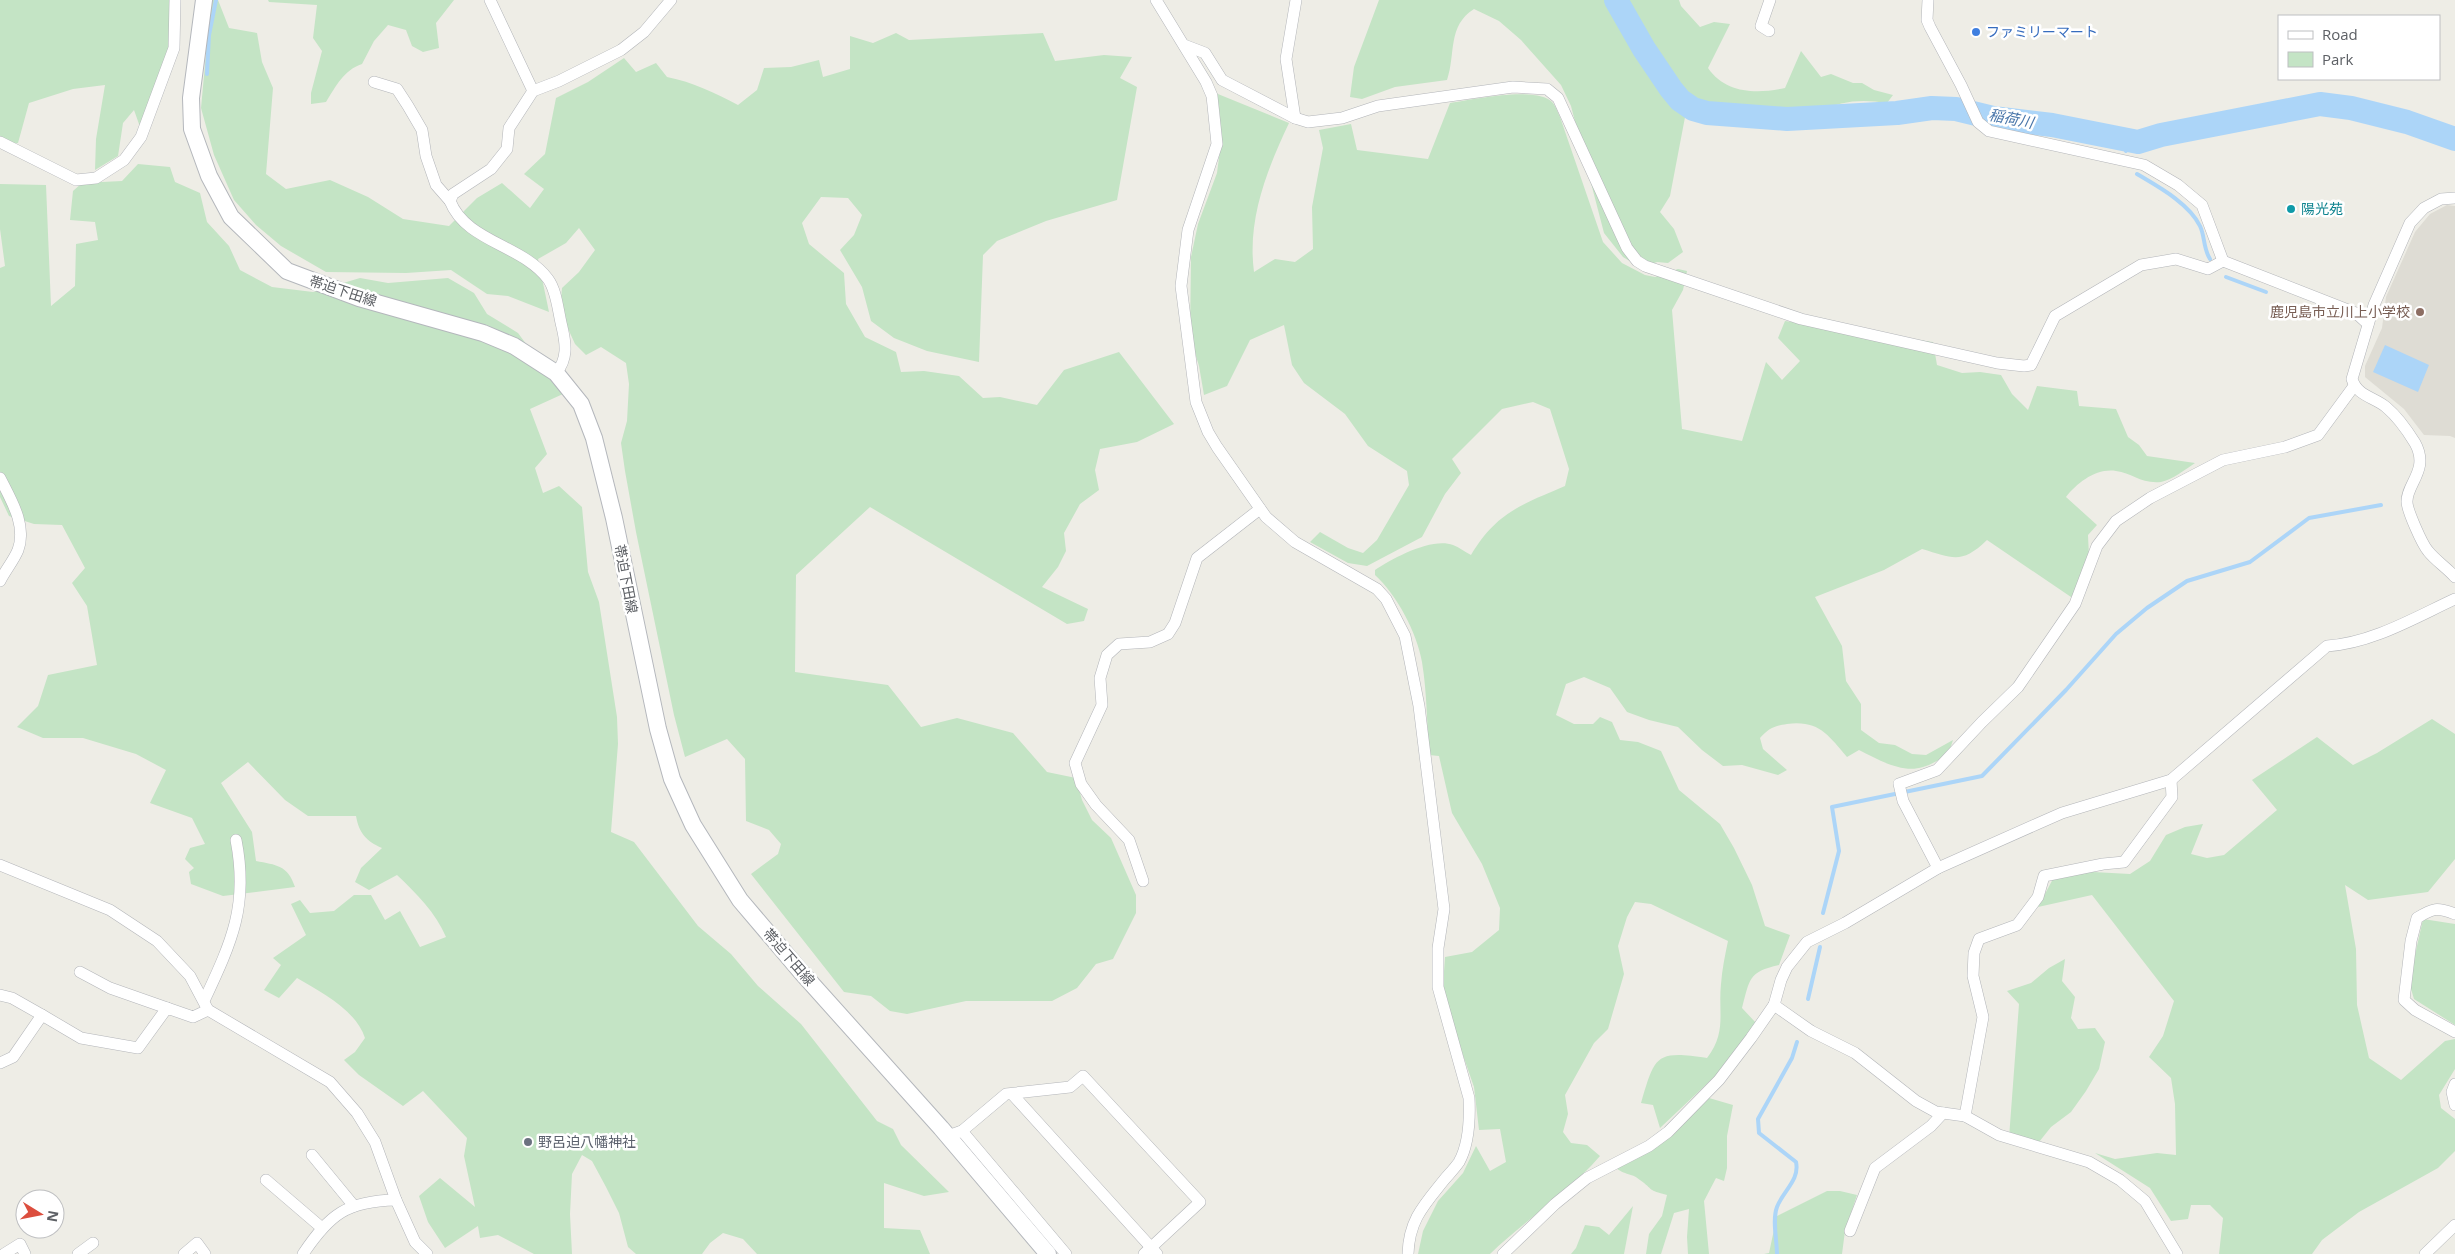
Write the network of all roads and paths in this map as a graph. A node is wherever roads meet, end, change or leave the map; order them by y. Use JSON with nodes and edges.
{"nodes":[{"id":1,"x":175,"y":0,"type":"edge"},
{"id":2,"x":204,"y":0,"type":"edge"},
{"id":3,"x":490,"y":0,"type":"edge"},
{"id":4,"x":671,"y":0,"type":"edge"},
{"id":5,"x":1156,"y":0,"type":"edge"},
{"id":6,"x":1296,"y":0,"type":"edge"},
{"id":7,"x":1770,"y":0,"type":"edge"},
{"id":8,"x":1928,"y":0,"type":"edge"},
{"id":9,"x":1769,"y":31,"type":"dead end"},
{"id":10,"x":1184,"y":45,"type":"junction"},
{"id":11,"x":374,"y":82,"type":"dead end"},
{"id":12,"x":533,"y":91,"type":"junction"},
{"id":13,"x":1294,"y":118,"type":"junction"},
{"id":14,"x":0,"y":142,"type":"edge"},
{"id":15,"x":2455,"y":198,"type":"edge"},
{"id":16,"x":450,"y":201,"type":"junction"},
{"id":17,"x":2223,"y":261,"type":"junction"},
{"id":18,"x":2368,"y":324,"type":"junction"},
{"id":19,"x":556,"y":373,"type":"junction"},
{"id":20,"x":2354,"y":386,"type":"junction"},
{"id":21,"x":0,"y":478,"type":"edge"},
{"id":22,"x":1260,"y":509,"type":"junction"},
{"id":23,"x":2455,"y":578,"type":"edge"},
{"id":24,"x":0,"y":581,"type":"edge"},
{"id":25,"x":2455,"y":599,"type":"edge"},
{"id":26,"x":2171,"y":780,"type":"junction"},
{"id":27,"x":236,"y":840,"type":"dead end"},
{"id":28,"x":0,"y":865,"type":"edge"},
{"id":29,"x":1938,"y":868,"type":"junction"},
{"id":30,"x":1143,"y":881,"type":"dead end"},
{"id":31,"x":2455,"y":914,"type":"edge"},
{"id":32,"x":80,"y":972,"type":"dead end"},
{"id":33,"x":0,"y":994,"type":"edge"},
{"id":34,"x":1774,"y":1004,"type":"junction"},
{"id":35,"x":206,"y":1006,"type":"junction"},
{"id":36,"x":167,"y":1008,"type":"junction"},
{"id":37,"x":42,"y":1015,"type":"junction"},
{"id":38,"x":2455,"y":1032,"type":"edge"},
{"id":39,"x":0,"y":1063,"type":"edge"},
{"id":40,"x":2455,"y":1084,"type":"edge"},
{"id":41,"x":1013,"y":1095,"type":"junction"},
{"id":42,"x":2455,"y":1105,"type":"edge"},
{"id":43,"x":1943,"y":1113,"type":"junction"},
{"id":44,"x":1965,"y":1116,"type":"junction"},
{"id":45,"x":955,"y":1133,"type":"junction"},
{"id":46,"x":312,"y":1155,"type":"dead end"},
{"id":47,"x":266,"y":1180,"type":"dead end"},
{"id":48,"x":396,"y":1200,"type":"junction"},
{"id":49,"x":354,"y":1206,"type":"junction"},
{"id":50,"x":2455,"y":1225,"type":"edge"},
{"id":51,"x":322,"y":1228,"type":"junction"},
{"id":52,"x":1850,"y":1231,"type":"dead end"},
{"id":53,"x":93,"y":1243,"type":"dead end"},
{"id":54,"x":1151,"y":1252,"type":"edge"},
{"id":55,"x":4,"y":1254,"type":"edge"},
{"id":56,"x":25,"y":1254,"type":"edge"},
{"id":57,"x":78,"y":1254,"type":"edge"},
{"id":58,"x":184,"y":1254,"type":"edge"},
{"id":59,"x":205,"y":1254,"type":"edge"},
{"id":60,"x":303,"y":1254,"type":"edge"},
{"id":61,"x":426,"y":1254,"type":"edge"},
{"id":62,"x":1048,"y":1254,"type":"edge"},
{"id":63,"x":1066,"y":1254,"type":"edge"},
{"id":64,"x":1408,"y":1254,"type":"edge"},
{"id":65,"x":1503,"y":1254,"type":"edge"},
{"id":66,"x":2177,"y":1254,"type":"edge"},
{"id":67,"x":2425,"y":1254,"type":"edge"}],
"edges":[{"from":1,"to":14,"type":"street"},
{"from":2,"to":19,"type":"main road","name":"帯迫下田線"},
{"from":3,"to":12,"type":"street"},
{"from":4,"to":12,"type":"street"},
{"from":5,"to":10,"type":"street"},
{"from":6,"to":13,"type":"street"},
{"from":7,"to":9,"type":"street"},
{"from":8,"to":17,"type":"street"},
{"from":10,"to":13,"type":"street"},
{"from":10,"to":22,"type":"street"},
{"from":11,"to":16,"type":"street"},
{"from":12,"to":16,"type":"street"},
{"from":13,"to":17,"type":"street"},
{"from":15,"to":18,"type":"street"},
{"from":16,"to":19,"type":"street"},
{"from":17,"to":18,"type":"street"},
{"from":18,"to":20,"type":"street"},
{"from":19,"to":45,"type":"main road","name":"帯迫下田線"},
{"from":20,"to":23,"type":"street"},
{"from":20,"to":29,"type":"street"},
{"from":21,"to":24,"type":"street"},
{"from":22,"to":30,"type":"street"},
{"from":22,"to":64,"type":"street"},
{"from":25,"to":26,"type":"street"},
{"from":26,"to":29,"type":"street"},
{"from":26,"to":44,"type":"street"},
{"from":27,"to":35,"type":"street"},
{"from":28,"to":35,"type":"street"},
{"from":29,"to":34,"type":"street"},
{"from":31,"to":38,"type":"street"},
{"from":32,"to":36,"type":"street"},
{"from":33,"to":37,"type":"street"},
{"from":34,"to":43,"type":"street"},
{"from":34,"to":65,"type":"street"},
{"from":35,"to":36,"type":"street"},
{"from":35,"to":48,"type":"street"},
{"from":36,"to":37,"type":"street"},
{"from":37,"to":39,"type":"street"},
{"from":40,"to":42,"type":"street"},
{"from":41,"to":45,"type":"street"},
{"from":41,"to":54,"type":"street"},
{"from":41,"to":54,"type":"street"},
{"from":43,"to":44,"type":"street"},
{"from":43,"to":52,"type":"street"},
{"from":44,"to":66,"type":"street"},
{"from":45,"to":62,"type":"main road","name":"帯迫下田線"},
{"from":45,"to":63,"type":"street"},
{"from":46,"to":49,"type":"street"},
{"from":47,"to":51,"type":"street"},
{"from":48,"to":49,"type":"street"},
{"from":48,"to":61,"type":"street"},
{"from":49,"to":51,"type":"street"},
{"from":50,"to":67,"type":"street"},
{"from":51,"to":60,"type":"street"},
{"from":53,"to":57,"type":"street"},
{"from":55,"to":56,"type":"street"},
{"from":58,"to":59,"type":"street"}]}
